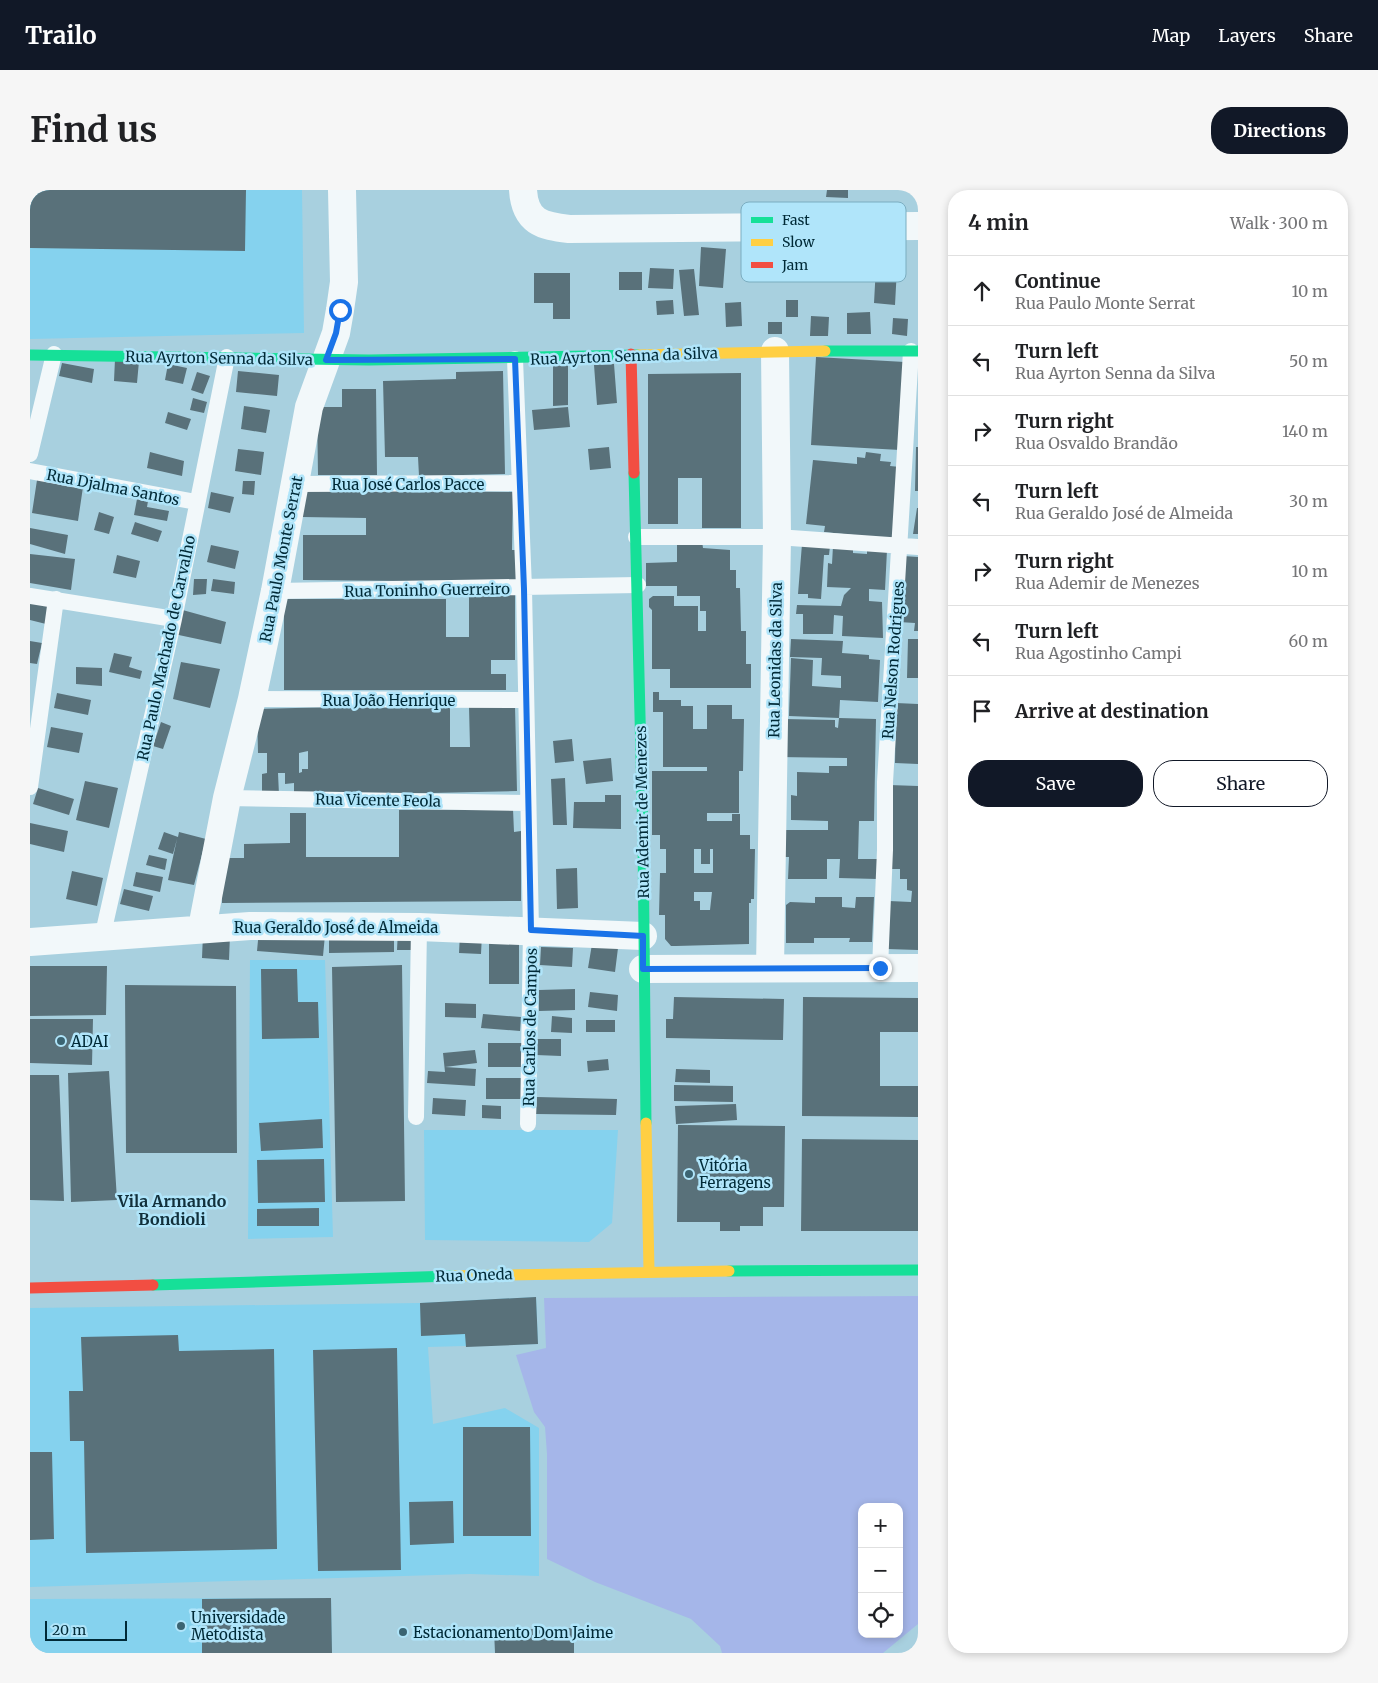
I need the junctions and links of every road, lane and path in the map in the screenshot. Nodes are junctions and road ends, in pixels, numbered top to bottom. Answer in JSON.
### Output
{"nodes":[{"id":1,"x":342,"y":190,"type":"edge"},
{"id":2,"x":522,"y":190,"type":"edge"},
{"id":3,"x":741,"y":228,"type":"edge"},
{"id":4,"x":776,"y":351,"type":"junction"},
{"id":5,"x":914,"y":351,"type":"edge"},
{"id":6,"x":54,"y":354,"type":"junction"},
{"id":7,"x":631,"y":354,"type":"junction"},
{"id":8,"x":30,"y":355,"type":"edge"},
{"id":9,"x":227,"y":357,"type":"junction"},
{"id":10,"x":515,"y":359,"type":"junction"},
{"id":11,"x":326,"y":360,"type":"junction"},
{"id":12,"x":30,"y":454,"type":"edge"},
{"id":13,"x":30,"y":471,"type":"edge"},
{"id":14,"x":520,"y":483,"type":"junction"},
{"id":15,"x":296,"y":484,"type":"junction"},
{"id":16,"x":196,"y":502,"type":"junction"},
{"id":17,"x":636,"y":537,"type":"junction"},
{"id":18,"x":777,"y":537,"type":"junction"},
{"id":19,"x":900,"y":546,"type":"junction"},
{"id":20,"x":918,"y":547,"type":"edge"},
{"id":21,"x":638,"y":585,"type":"junction"},
{"id":22,"x":524,"y":589,"type":"junction"},
{"id":23,"x":275,"y":591,"type":"junction"},
{"id":24,"x":30,"y":596,"type":"edge"},
{"id":25,"x":56,"y":599,"type":"junction"},
{"id":26,"x":174,"y":619,"type":"junction"},
{"id":27,"x":252,"y":699,"type":"junction"},
{"id":28,"x":526,"y":700,"type":"junction"},
{"id":29,"x":30,"y":788,"type":"edge"},
{"id":30,"x":227,"y":798,"type":"junction"},
{"id":31,"x":528,"y":803,"type":"junction"},
{"id":32,"x":419,"y":927,"type":"junction"},
{"id":33,"x":202,"y":928,"type":"junction"},
{"id":34,"x":531,"y":930,"type":"junction"},
{"id":35,"x":643,"y":936,"type":"junction"},
{"id":36,"x":102,"y":938,"type":"junction"},
{"id":37,"x":30,"y":942,"type":"edge"},
{"id":38,"x":770,"y":968,"type":"junction"},
{"id":39,"x":880,"y":968,"type":"junction"},
{"id":40,"x":918,"y":968,"type":"edge"},
{"id":41,"x":643,"y":969,"type":"junction"},
{"id":42,"x":416,"y":1117,"type":"dead end"},
{"id":43,"x":528,"y":1124,"type":"dead end"},
{"id":44,"x":918,"y":1270,"type":"edge"},
{"id":45,"x":649,"y":1271,"type":"junction"},
{"id":46,"x":30,"y":1288,"type":"edge"}],
"edges":[{"from":1,"to":11,"type":"street","name":"Rua Paulo Monte Serrat"},
{"from":2,"to":3,"type":"street"},
{"from":4,"to":5,"type":"street","name":"Rua Ayrton Senna da Silva"},
{"from":4,"to":7,"type":"street","name":"Rua Ayrton Senna da Silva"},
{"from":4,"to":18,"type":"street","name":"Rua Leonidas da Silva"},
{"from":5,"to":19,"type":"lane","name":"Rua Nelson Rodrigues"},
{"from":6,"to":8,"type":"street","name":"Rua Ayrton Senna da Silva"},
{"from":6,"to":9,"type":"street","name":"Rua Ayrton Senna da Silva"},
{"from":6,"to":12,"type":"lane"},
{"from":7,"to":10,"type":"street","name":"Rua Ayrton Senna da Silva"},
{"from":7,"to":17,"type":"street","name":"Rua Ademir de Menezes"},
{"from":9,"to":11,"type":"street","name":"Rua Ayrton Senna da Silva"},
{"from":9,"to":16,"type":"lane","name":"Rua Paulo Machado de Carvalho"},
{"from":10,"to":11,"type":"street","name":"Rua Ayrton Senna da Silva"},
{"from":10,"to":14,"type":"lane","name":"Rua Carlos de Campos"},
{"from":11,"to":15,"type":"street","name":"Rua Paulo Monte Serrat"},
{"from":13,"to":16,"type":"lane","name":"Rua Djalma Santos"},
{"from":14,"to":15,"type":"lane","name":"Rua José Carlos Pacce"},
{"from":14,"to":22,"type":"lane","name":"Rua Carlos de Campos"},
{"from":15,"to":23,"type":"street","name":"Rua Paulo Monte Serrat"},
{"from":16,"to":26,"type":"lane","name":"Rua Paulo Machado de Carvalho"},
{"from":17,"to":18,"type":"lane"},
{"from":17,"to":21,"type":"street","name":"Rua Ademir de Menezes"},
{"from":18,"to":19,"type":"lane"},
{"from":18,"to":38,"type":"street","name":"Rua Leonidas da Silva"},
{"from":19,"to":20,"type":"lane"},
{"from":19,"to":39,"type":"lane","name":"Rua Nelson Rodrigues"},
{"from":21,"to":22,"type":"lane","name":"Rua Toninho Guerreiro"},
{"from":21,"to":35,"type":"street","name":"Rua Ademir de Menezes"},
{"from":22,"to":23,"type":"lane","name":"Rua Toninho Guerreiro"},
{"from":22,"to":28,"type":"lane","name":"Rua Carlos de Campos"},
{"from":23,"to":27,"type":"street","name":"Rua Paulo Monte Serrat"},
{"from":24,"to":25,"type":"lane"},
{"from":25,"to":26,"type":"lane"},
{"from":25,"to":29,"type":"lane"},
{"from":26,"to":36,"type":"lane","name":"Rua Paulo Machado de Carvalho"},
{"from":27,"to":28,"type":"lane","name":"Rua João Henrique"},
{"from":27,"to":30,"type":"street","name":"Rua Paulo Monte Serrat"},
{"from":28,"to":31,"type":"lane","name":"Rua Carlos de Campos"},
{"from":30,"to":31,"type":"lane","name":"Rua Vicente Feola"},
{"from":30,"to":33,"type":"street","name":"Rua Paulo Monte Serrat"},
{"from":31,"to":34,"type":"lane","name":"Rua Carlos de Campos"},
{"from":32,"to":33,"type":"street","name":"Rua Geraldo José de Almeida"},
{"from":32,"to":34,"type":"street","name":"Rua Geraldo José de Almeida"},
{"from":32,"to":42,"type":"lane"},
{"from":33,"to":36,"type":"street","name":"Rua Geraldo José de Almeida"},
{"from":34,"to":35,"type":"street","name":"Rua Geraldo José de Almeida"},
{"from":34,"to":43,"type":"lane","name":"Rua Carlos de Campos"},
{"from":35,"to":41,"type":"street","name":"Rua Ademir de Menezes"},
{"from":36,"to":37,"type":"street","name":"Rua Geraldo José de Almeida"},
{"from":38,"to":39,"type":"street"},
{"from":38,"to":41,"type":"street"},
{"from":39,"to":40,"type":"street"},
{"from":41,"to":45,"type":"street","name":"Rua Ademir de Menezes"},
{"from":44,"to":45,"type":"street","name":"Rua Oneda"},
{"from":45,"to":46,"type":"street","name":"Rua Oneda"}]}
